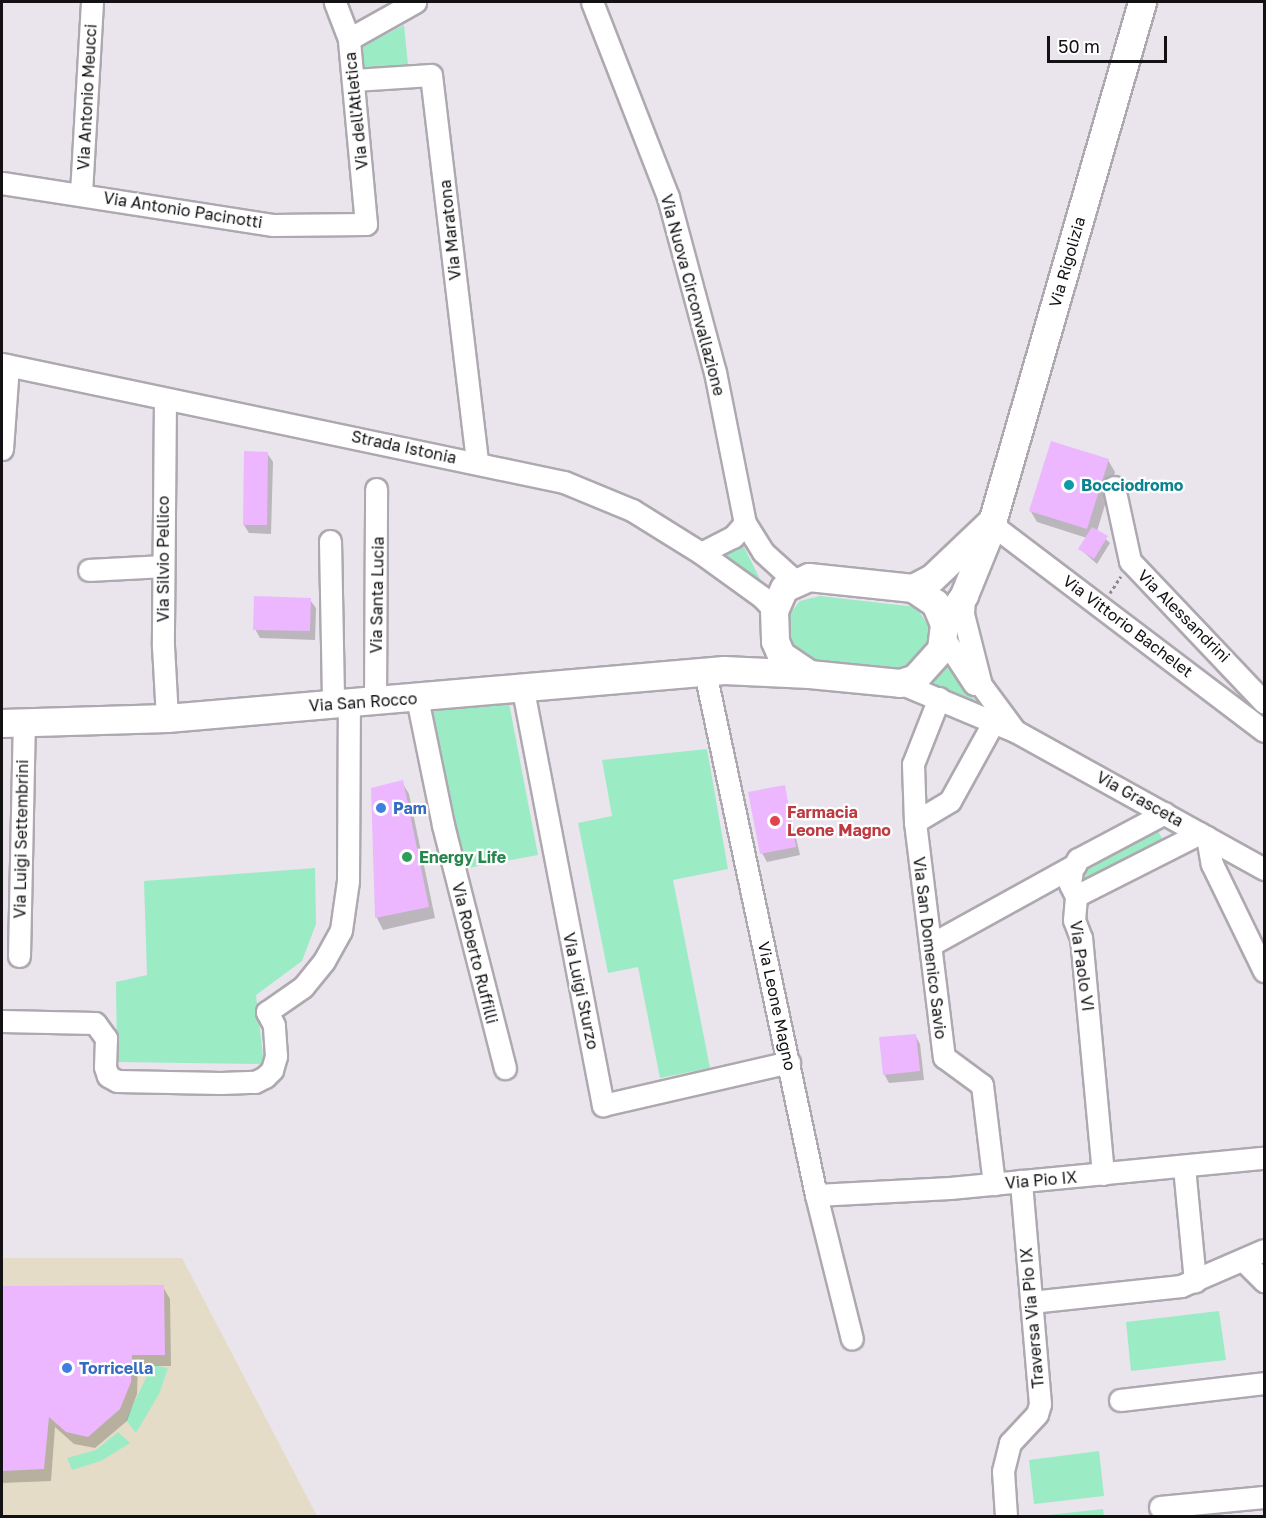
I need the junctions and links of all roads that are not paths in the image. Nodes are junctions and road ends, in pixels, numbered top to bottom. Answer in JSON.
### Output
{"nodes":[{"id":1,"x":92,"y":2,"type":"edge"},
{"id":2,"x":335,"y":2,"type":"edge"},
{"id":3,"x":415,"y":2,"type":"edge"},
{"id":4,"x":591,"y":2,"type":"edge"},
{"id":5,"x":1142,"y":2,"type":"edge"},
{"id":6,"x":349,"y":39,"type":"junction"},
{"id":7,"x":354,"y":80,"type":"junction"},
{"id":8,"x":2,"y":183,"type":"edge"},
{"id":9,"x":81,"y":193,"type":"junction"},
{"id":10,"x":366,"y":224,"type":"joint"},
{"id":11,"x":5,"y":365,"type":"edge"},
{"id":12,"x":165,"y":399,"type":"junction"},
{"id":13,"x":2,"y":449,"type":"edge"},
{"id":14,"x":477,"y":462,"type":"junction"},
{"id":15,"x":1114,"y":487,"type":"dead end"},
{"id":16,"x":376,"y":489,"type":"dead end"},
{"id":17,"x":745,"y":523,"type":"junction"},
{"id":18,"x":990,"y":523,"type":"junction"},
{"id":19,"x":330,"y":542,"type":"dead end"},
{"id":20,"x":701,"y":553,"type":"junction"},
{"id":21,"x":163,"y":566,"type":"junction"},
{"id":22,"x":89,"y":570,"type":"dead end"},
{"id":23,"x":795,"y":581,"type":"junction"},
{"id":24,"x":913,"y":588,"type":"junction"},
{"id":25,"x":964,"y":595,"type":"junction"},
{"id":26,"x":774,"y":610,"type":"junction"},
{"id":27,"x":944,"y":631,"type":"junction"},
{"id":28,"x":775,"y":641,"type":"junction"},
{"id":29,"x":715,"y":671,"type":"junction"},
{"id":30,"x":808,"y":674,"type":"junction"},
{"id":31,"x":900,"y":683,"type":"junction"},
{"id":32,"x":523,"y":690,"type":"junction"},
{"id":33,"x":988,"y":696,"type":"junction"},
{"id":34,"x":417,"y":698,"type":"junction"},
{"id":35,"x":939,"y":698,"type":"junction"},
{"id":36,"x":1264,"y":702,"type":"edge"},
{"id":37,"x":352,"y":703,"type":"junction"},
{"id":38,"x":166,"y":718,"type":"junction"},
{"id":39,"x":13,"y":723,"type":"edge"},
{"id":40,"x":993,"y":723,"type":"junction"},
{"id":41,"x":1016,"y":731,"type":"junction"},
{"id":42,"x":1264,"y":731,"type":"edge"},
{"id":43,"x":1165,"y":813,"type":"junction"},
{"id":44,"x":915,"y":822,"type":"junction"},
{"id":45,"x":1204,"y":835,"type":"junction"},
{"id":46,"x":1075,"y":865,"type":"junction"},
{"id":47,"x":1264,"y":869,"type":"edge"},
{"id":48,"x":1076,"y":896,"type":"junction"},
{"id":49,"x":930,"y":945,"type":"junction"},
{"id":50,"x":19,"y":956,"type":"dead end"},
{"id":51,"x":1264,"y":971,"type":"edge"},
{"id":52,"x":2,"y":1021,"type":"edge"},
{"id":53,"x":789,"y":1062,"type":"junction"},
{"id":54,"x":505,"y":1068,"type":"dead end"},
{"id":55,"x":1264,"y":1158,"type":"edge"},
{"id":56,"x":1184,"y":1167,"type":"junction"},
{"id":57,"x":1103,"y":1174,"type":"junction"},
{"id":58,"x":1021,"y":1181,"type":"junction"},
{"id":59,"x":994,"y":1184,"type":"junction"},
{"id":60,"x":816,"y":1195,"type":"junction"},
{"id":61,"x":1264,"y":1250,"type":"edge"},
{"id":62,"x":1243,"y":1260,"type":"junction"},
{"id":63,"x":1195,"y":1281,"type":"junction"},
{"id":64,"x":1264,"y":1281,"type":"edge"},
{"id":65,"x":1031,"y":1302,"type":"junction"},
{"id":66,"x":852,"y":1339,"type":"dead end"},
{"id":67,"x":1264,"y":1383,"type":"edge"},
{"id":68,"x":1120,"y":1400,"type":"dead end"},
{"id":69,"x":1264,"y":1497,"type":"edge"},
{"id":70,"x":1160,"y":1507,"type":"dead end"},
{"id":71,"x":1006,"y":1516,"type":"edge"}],
"edges":[{"from":1,"to":9,"type":"street","name":"Via Antonio Meucci"},
{"from":2,"to":6,"type":"street","name":"Via dell'Atletica"},
{"from":3,"to":6,"type":"street"},
{"from":4,"to":17,"type":"street","name":"Via Nuova Circonvallazione"},
{"from":5,"to":18,"type":"main road","name":"Via Rigolizia"},
{"from":6,"to":7,"type":"street","name":"Via dell'Atletica"},
{"from":7,"to":10,"type":"street","name":"Via dell'Atletica"},
{"from":7,"to":14,"type":"street","name":"Via Maratona"},
{"from":8,"to":9,"type":"street","name":"Via Antonio Pacinotti"},
{"from":9,"to":10,"type":"street","name":"Via Antonio Pacinotti"},
{"from":11,"to":12,"type":"street","name":"Strada Istonia"},
{"from":11,"to":13,"type":"street"},
{"from":12,"to":14,"type":"street","name":"Strada Istonia"},
{"from":12,"to":21,"type":"street","name":"Via Silvio Pellico"},
{"from":14,"to":20,"type":"street","name":"Strada Istonia"},
{"from":15,"to":36,"type":"street","name":"Via Alessandrini"},
{"from":16,"to":37,"type":"street","name":"Via Santa Lucia"},
{"from":17,"to":20,"type":"street"},
{"from":17,"to":23,"type":"street","name":"Via Nuova Circonvallazione"},
{"from":18,"to":24,"type":"main road"},
{"from":18,"to":25,"type":"main road","name":"Via Rigolizia"},
{"from":18,"to":42,"type":"street","name":"Via Vittorio Bachelet"},
{"from":19,"to":37,"type":"street"},
{"from":20,"to":26,"type":"street","name":"Strada Istonia"},
{"from":21,"to":22,"type":"street"},
{"from":21,"to":38,"type":"street","name":"Via Silvio Pellico"},
{"from":23,"to":24,"type":"main road"},
{"from":23,"to":26,"type":"main road"},
{"from":24,"to":27,"type":"main road"},
{"from":25,"to":27,"type":"main road","name":"Via Rigolizia"},
{"from":25,"to":33,"type":"street"},
{"from":26,"to":28,"type":"main road"},
{"from":27,"to":31,"type":"main road"},
{"from":27,"to":33,"type":"street"},
{"from":28,"to":29,"type":"main road"},
{"from":28,"to":30,"type":"main road"},
{"from":29,"to":30,"type":"main road"},
{"from":29,"to":32,"type":"main road","name":"Via San Rocco"},
{"from":29,"to":53,"type":"street","name":"Via Leone Magno"},
{"from":30,"to":31,"type":"main road"},
{"from":31,"to":35,"type":"street"},
{"from":32,"to":34,"type":"main road","name":"Via San Rocco"},
{"from":32,"to":53,"type":"street","name":"Via Luigi Sturzo"},
{"from":33,"to":41,"type":"street"},
{"from":34,"to":37,"type":"main road","name":"Via San Rocco"},
{"from":34,"to":54,"type":"street","name":"Via Roberto Ruffilli"},
{"from":35,"to":40,"type":"street"},
{"from":35,"to":44,"type":"street","name":"Via San Domenico Savio"},
{"from":37,"to":38,"type":"main road","name":"Via San Rocco"},
{"from":37,"to":52,"type":"street"},
{"from":38,"to":39,"type":"main road","name":"Via San Rocco"},
{"from":39,"to":50,"type":"street","name":"Via Luigi Settembrini"},
{"from":40,"to":41,"type":"street"},
{"from":40,"to":44,"type":"street"},
{"from":41,"to":43,"type":"street","name":"Via Grasceta"},
{"from":43,"to":45,"type":"street","name":"Via Grasceta"},
{"from":43,"to":46,"type":"street"},
{"from":44,"to":49,"type":"street","name":"Via San Domenico Savio"},
{"from":45,"to":47,"type":"street","name":"Via Grasceta"},
{"from":45,"to":48,"type":"street","name":"Via Paolo VI"},
{"from":45,"to":51,"type":"street"},
{"from":46,"to":48,"type":"street"},
{"from":46,"to":49,"type":"street"},
{"from":48,"to":57,"type":"street","name":"Via Paolo VI"},
{"from":49,"to":59,"type":"street","name":"Via San Domenico Savio"},
{"from":53,"to":60,"type":"street","name":"Via Leone Magno"},
{"from":55,"to":56,"type":"street","name":"Via Pio IX"},
{"from":56,"to":57,"type":"street","name":"Via Pio IX"},
{"from":56,"to":63,"type":"street"},
{"from":57,"to":58,"type":"street","name":"Via Pio IX"},
{"from":58,"to":59,"type":"street","name":"Via Pio IX"},
{"from":58,"to":65,"type":"street","name":"Traversa Via Pio IX"},
{"from":59,"to":60,"type":"street","name":"Via Pio IX"},
{"from":60,"to":66,"type":"street","name":"Via Leone Magno"},
{"from":61,"to":62,"type":"street"},
{"from":62,"to":63,"type":"street"},
{"from":62,"to":64,"type":"street"},
{"from":63,"to":65,"type":"street"},
{"from":65,"to":71,"type":"street","name":"Traversa Via Pio IX"},
{"from":67,"to":68,"type":"street"},
{"from":69,"to":70,"type":"street"}]}
